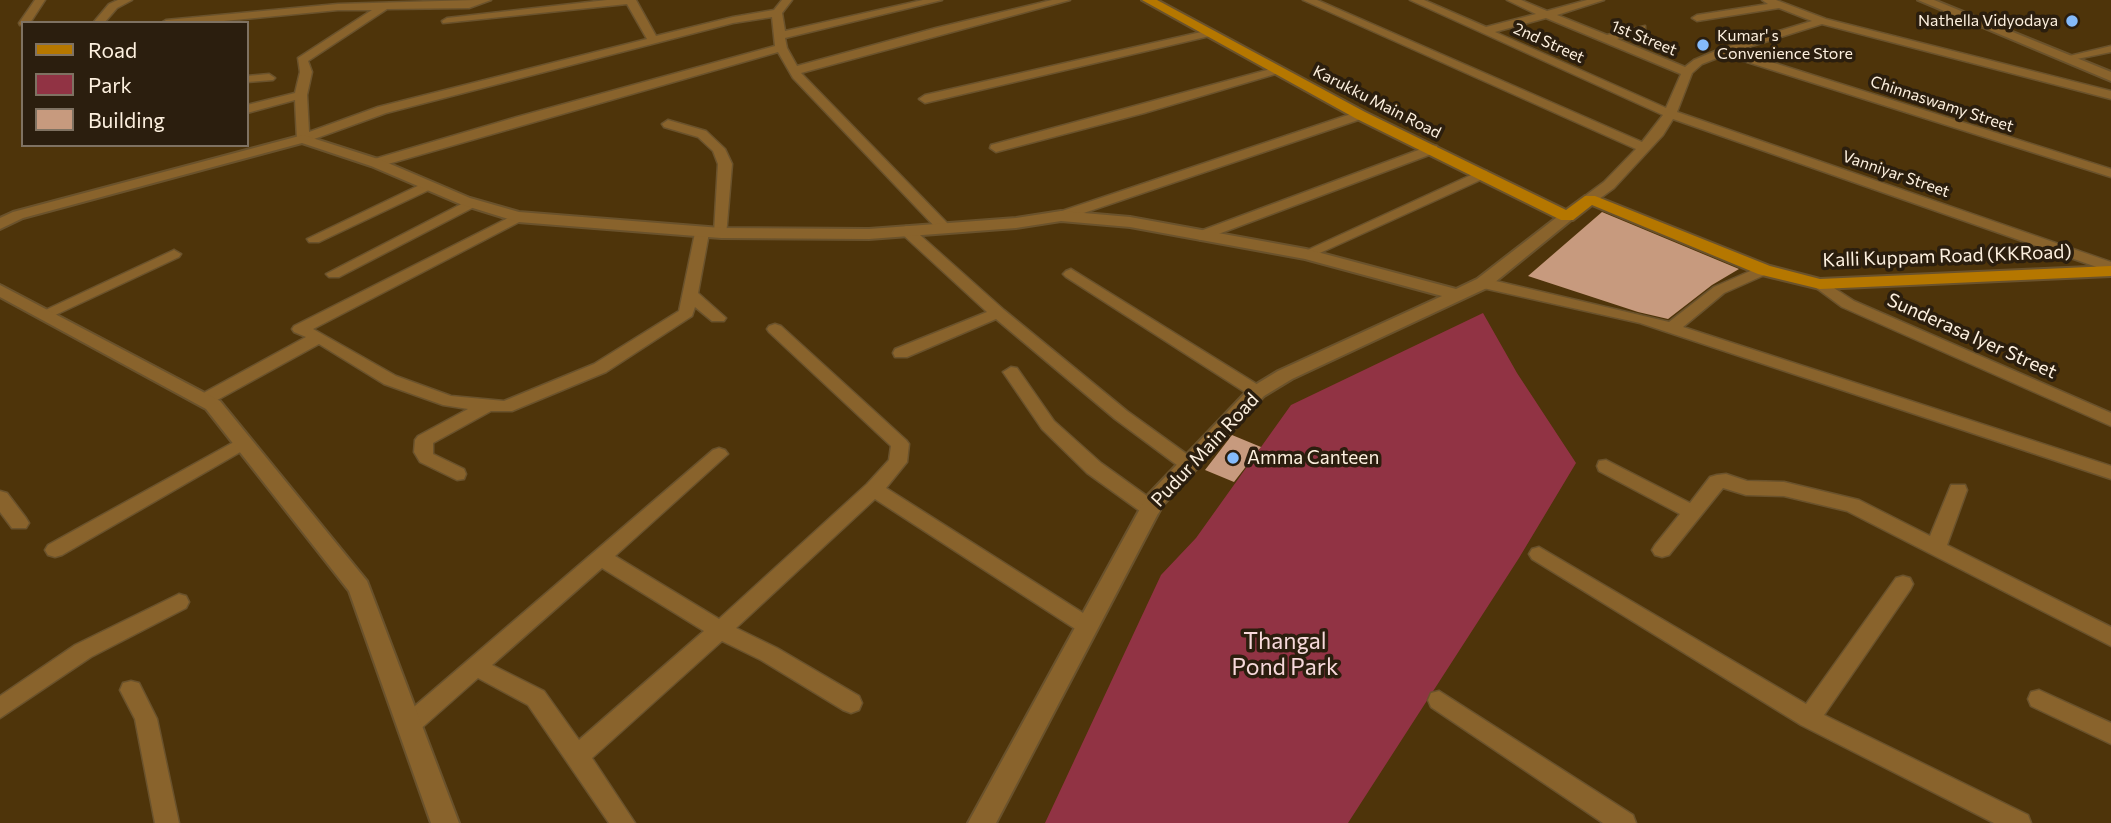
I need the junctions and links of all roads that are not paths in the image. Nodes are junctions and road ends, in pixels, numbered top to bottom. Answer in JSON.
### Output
{"nodes":[{"id":1,"x":40,"y":0,"type":"edge"},
{"id":2,"x":127,"y":0,"type":"edge"},
{"id":3,"x":486,"y":0,"type":"edge"},
{"id":4,"x":629,"y":0,"type":"edge"},
{"id":5,"x":787,"y":0,"type":"edge"},
{"id":6,"x":937,"y":0,"type":"edge"},
{"id":7,"x":1065,"y":0,"type":"edge"},
{"id":8,"x":1148,"y":0,"type":"edge"},
{"id":9,"x":1308,"y":0,"type":"edge"},
{"id":10,"x":1415,"y":0,"type":"edge"},
{"id":11,"x":1513,"y":0,"type":"edge"},
{"id":12,"x":1599,"y":0,"type":"edge"},
{"id":13,"x":1767,"y":0,"type":"edge"},
{"id":14,"x":1924,"y":0,"type":"edge"},
{"id":15,"x":457,"y":5,"type":"junction"},
{"id":16,"x":1781,"y":5,"type":"junction"},
{"id":17,"x":385,"y":6,"type":"junction"},
{"id":18,"x":777,"y":13,"type":"junction"},
{"id":19,"x":1547,"y":15,"type":"junction"},
{"id":20,"x":1697,"y":18,"type":"dead end"},
{"id":21,"x":225,"y":20,"type":"edge"},
{"id":22,"x":24,"y":21,"type":"edge"},
{"id":23,"x":101,"y":21,"type":"edge"},
{"id":24,"x":205,"y":21,"type":"edge"},
{"id":25,"x":447,"y":21,"type":"junction"},
{"id":26,"x":1822,"y":21,"type":"junction"},
{"id":27,"x":1641,"y":28,"type":"dead end"},
{"id":28,"x":1485,"y":31,"type":"junction"},
{"id":29,"x":1210,"y":33,"type":"junction"},
{"id":30,"x":439,"y":35,"type":"dead end"},
{"id":31,"x":1607,"y":39,"type":"junction"},
{"id":32,"x":653,"y":40,"type":"junction"},
{"id":33,"x":780,"y":42,"type":"junction"},
{"id":34,"x":2111,"y":49,"type":"edge"},
{"id":35,"x":1724,"y":51,"type":"junction"},
{"id":36,"x":2067,"y":58,"type":"junction"},
{"id":37,"x":1278,"y":70,"type":"junction"},
{"id":38,"x":794,"y":71,"type":"junction"},
{"id":39,"x":1687,"y":72,"type":"junction"},
{"id":40,"x":2111,"y":77,"type":"edge"},
{"id":41,"x":269,"y":78,"type":"dead end"},
{"id":42,"x":248,"y":79,"type":"edge"},
{"id":43,"x":2111,"y":94,"type":"edge"},
{"id":44,"x":301,"y":95,"type":"junction"},
{"id":45,"x":925,"y":99,"type":"dead end"},
{"id":46,"x":248,"y":108,"type":"edge"},
{"id":47,"x":1670,"y":114,"type":"junction"},
{"id":48,"x":1360,"y":116,"type":"junction"},
{"id":49,"x":668,"y":124,"type":"dead end"},
{"id":50,"x":303,"y":139,"type":"junction"},
{"id":51,"x":996,"y":148,"type":"dead end"},
{"id":52,"x":1644,"y":148,"type":"junction"},
{"id":53,"x":1432,"y":149,"type":"junction"},
{"id":54,"x":376,"y":163,"type":"junction"},
{"id":55,"x":2111,"y":173,"type":"edge"},
{"id":56,"x":1482,"y":174,"type":"junction"},
{"id":57,"x":426,"y":186,"type":"junction"},
{"id":58,"x":1590,"y":199,"type":"junction"},
{"id":59,"x":471,"y":203,"type":"junction"},
{"id":60,"x":1061,"y":216,"type":"junction"},
{"id":61,"x":518,"y":217,"type":"junction"},
{"id":62,"x":1567,"y":217,"type":"junction"},
{"id":63,"x":0,"y":225,"type":"edge"},
{"id":64,"x":943,"y":227,"type":"junction"},
{"id":65,"x":906,"y":230,"type":"junction"},
{"id":66,"x":702,"y":233,"type":"junction"},
{"id":67,"x":721,"y":233,"type":"junction"},
{"id":68,"x":1200,"y":236,"type":"junction"},
{"id":69,"x":314,"y":239,"type":"dead end"},
{"id":70,"x":174,"y":254,"type":"dead end"},
{"id":71,"x":1306,"y":254,"type":"junction"},
{"id":72,"x":2111,"y":269,"type":"edge"},
{"id":73,"x":1763,"y":270,"type":"junction"},
{"id":74,"x":334,"y":274,"type":"dead end"},
{"id":75,"x":1071,"y":274,"type":"dead end"},
{"id":76,"x":1483,"y":283,"type":"junction"},
{"id":77,"x":1820,"y":284,"type":"junction"},
{"id":78,"x":0,"y":290,"type":"edge"},
{"id":79,"x":1455,"y":294,"type":"junction"},
{"id":80,"x":690,"y":295,"type":"junction"},
{"id":81,"x":998,"y":313,"type":"junction"},
{"id":82,"x":45,"y":314,"type":"junction"},
{"id":83,"x":718,"y":318,"type":"dead end"},
{"id":84,"x":1672,"y":328,"type":"junction"},
{"id":85,"x":775,"y":330,"type":"dead end"},
{"id":86,"x":319,"y":337,"type":"junction"},
{"id":87,"x":901,"y":353,"type":"dead end"},
{"id":88,"x":1011,"y":372,"type":"dead end"},
{"id":89,"x":1257,"y":392,"type":"junction"},
{"id":90,"x":204,"y":400,"type":"junction"},
{"id":91,"x":489,"y":405,"type":"junction"},
{"id":92,"x":2111,"y":420,"type":"edge"},
{"id":93,"x":243,"y":443,"type":"junction"},
{"id":94,"x":719,"y":454,"type":"dead end"},
{"id":95,"x":1188,"y":464,"type":"junction"},
{"id":96,"x":1606,"y":466,"type":"dead end"},
{"id":97,"x":2111,"y":473,"type":"edge"},
{"id":98,"x":457,"y":474,"type":"dead end"},
{"id":99,"x":874,"y":489,"type":"junction"},
{"id":100,"x":1958,"y":490,"type":"dead end"},
{"id":101,"x":0,"y":498,"type":"edge"},
{"id":102,"x":1151,"y":509,"type":"junction"},
{"id":103,"x":1693,"y":513,"type":"junction"},
{"id":104,"x":19,"y":523,"type":"dead end"},
{"id":105,"x":1936,"y":547,"type":"junction"},
{"id":106,"x":55,"y":550,"type":"dead end"},
{"id":107,"x":1662,"y":550,"type":"dead end"},
{"id":108,"x":1539,"y":554,"type":"dead end"},
{"id":109,"x":601,"y":557,"type":"junction"},
{"id":110,"x":1903,"y":584,"type":"dead end"},
{"id":111,"x":178,"y":602,"type":"dead end"},
{"id":112,"x":1087,"y":626,"type":"junction"},
{"id":113,"x":720,"y":630,"type":"junction"},
{"id":114,"x":2110,"y":632,"type":"edge"},
{"id":115,"x":476,"y":667,"type":"junction"},
{"id":116,"x":131,"y":690,"type":"dead end"},
{"id":117,"x":2039,"y":699,"type":"dead end"},
{"id":118,"x":1439,"y":700,"type":"dead end"},
{"id":119,"x":851,"y":703,"type":"dead end"},
{"id":120,"x":0,"y":708,"type":"edge"},
{"id":121,"x":1809,"y":718,"type":"junction"},
{"id":122,"x":409,"y":725,"type":"junction"},
{"id":123,"x":2111,"y":734,"type":"edge"},
{"id":124,"x":577,"y":757,"type":"junction"},
{"id":125,"x":167,"y":823,"type":"edge"},
{"id":126,"x":445,"y":823,"type":"edge"},
{"id":127,"x":623,"y":823,"type":"edge"},
{"id":128,"x":982,"y":823,"type":"edge"},
{"id":129,"x":1625,"y":823,"type":"edge"},
{"id":130,"x":2019,"y":823,"type":"edge"}],
"edges":[{"from":1,"to":22,"type":"street"},
{"from":2,"to":23,"type":"street"},
{"from":3,"to":15,"type":"street"},
{"from":4,"to":25,"type":"street"},
{"from":4,"to":32,"type":"street"},
{"from":5,"to":18,"type":"street"},
{"from":6,"to":33,"type":"street"},
{"from":7,"to":38,"type":"street"},
{"from":8,"to":29,"type":"main road","name":"Karukku Main Road"},
{"from":9,"to":52,"type":"street"},
{"from":10,"to":28,"type":"street","name":"2nd Street"},
{"from":11,"to":19,"type":"street","name":"1st Street"},
{"from":12,"to":19,"type":"street"},
{"from":13,"to":16,"type":"street"},
{"from":14,"to":36,"type":"street"},
{"from":15,"to":17,"type":"street"},
{"from":15,"to":25,"type":"street"},
{"from":16,"to":20,"type":"street"},
{"from":16,"to":26,"type":"street"},
{"from":17,"to":21,"type":"street"},
{"from":17,"to":44,"type":"street"},
{"from":18,"to":32,"type":"street"},
{"from":18,"to":33,"type":"street"},
{"from":19,"to":28,"type":"street"},
{"from":19,"to":31,"type":"street","name":"1st Street"},
{"from":21,"to":24,"type":"street"},
{"from":25,"to":30,"type":"street"},
{"from":26,"to":35,"type":"street"},
{"from":26,"to":43,"type":"street"},
{"from":27,"to":31,"type":"street"},
{"from":28,"to":47,"type":"street","name":"2nd Street"},
{"from":29,"to":37,"type":"main road","name":"Karukku Main Road"},
{"from":29,"to":45,"type":"street"},
{"from":31,"to":39,"type":"street","name":"1st Street"},
{"from":32,"to":50,"type":"street"},
{"from":33,"to":38,"type":"street"},
{"from":33,"to":54,"type":"street"},
{"from":34,"to":36,"type":"street"},
{"from":35,"to":39,"type":"street"},
{"from":35,"to":55,"type":"street","name":"Chinnaswamy Street"},
{"from":36,"to":40,"type":"street"},
{"from":37,"to":48,"type":"main road","name":"Karukku Main Road"},
{"from":37,"to":51,"type":"street"},
{"from":38,"to":64,"type":"street"},
{"from":39,"to":47,"type":"street"},
{"from":41,"to":42,"type":"street"},
{"from":44,"to":46,"type":"street"},
{"from":44,"to":50,"type":"street"},
{"from":47,"to":52,"type":"street"},
{"from":47,"to":72,"type":"street","name":"Vanniyar Street"},
{"from":48,"to":53,"type":"main road","name":"Karukku Main Road"},
{"from":48,"to":60,"type":"street"},
{"from":49,"to":67,"type":"street"},
{"from":50,"to":54,"type":"street"},
{"from":50,"to":63,"type":"street"},
{"from":52,"to":58,"type":"street"},
{"from":53,"to":56,"type":"main road","name":"Karukku Main Road"},
{"from":53,"to":68,"type":"street"},
{"from":54,"to":57,"type":"street"},
{"from":56,"to":62,"type":"main road","name":"Karukku Main Road"},
{"from":56,"to":71,"type":"street"},
{"from":57,"to":59,"type":"street"},
{"from":57,"to":69,"type":"street"},
{"from":58,"to":62,"type":"main road"},
{"from":58,"to":73,"type":"main road","name":"Kalli Kuppam Road (KKRoad)"},
{"from":59,"to":61,"type":"street"},
{"from":59,"to":74,"type":"street"},
{"from":60,"to":64,"type":"street"},
{"from":60,"to":68,"type":"street"},
{"from":61,"to":66,"type":"street"},
{"from":61,"to":86,"type":"street"},
{"from":62,"to":76,"type":"street","name":"Pudur Main Road"},
{"from":64,"to":65,"type":"street"},
{"from":65,"to":67,"type":"street"},
{"from":65,"to":81,"type":"street"},
{"from":66,"to":67,"type":"street"},
{"from":66,"to":80,"type":"street"},
{"from":68,"to":71,"type":"street"},
{"from":70,"to":82,"type":"street"},
{"from":71,"to":79,"type":"street"},
{"from":72,"to":77,"type":"main road","name":"Kalli Kuppam Road (KKRoad)"},
{"from":73,"to":77,"type":"main road","name":"Kalli Kuppam Road (KKRoad)"},
{"from":73,"to":84,"type":"street"},
{"from":75,"to":89,"type":"street"},
{"from":76,"to":79,"type":"street","name":"Pudur Main Road"},
{"from":76,"to":84,"type":"street"},
{"from":77,"to":92,"type":"street","name":"Sunderasa Iyer Street"},
{"from":78,"to":82,"type":"street"},
{"from":79,"to":89,"type":"street","name":"Pudur Main Road"},
{"from":80,"to":83,"type":"street"},
{"from":80,"to":91,"type":"street"},
{"from":81,"to":87,"type":"street"},
{"from":81,"to":95,"type":"street"},
{"from":82,"to":90,"type":"street"},
{"from":84,"to":97,"type":"street"},
{"from":85,"to":99,"type":"street"},
{"from":86,"to":90,"type":"street"},
{"from":86,"to":91,"type":"street"},
{"from":88,"to":102,"type":"street"},
{"from":89,"to":95,"type":"street","name":"Pudur Main Road"},
{"from":90,"to":93,"type":"street"},
{"from":91,"to":98,"type":"street"},
{"from":93,"to":106,"type":"street"},
{"from":93,"to":122,"type":"street"},
{"from":94,"to":109,"type":"street"},
{"from":95,"to":102,"type":"street","name":"Pudur Main Road"},
{"from":96,"to":103,"type":"street"},
{"from":99,"to":112,"type":"street"},
{"from":99,"to":113,"type":"street"},
{"from":100,"to":105,"type":"street"},
{"from":101,"to":104,"type":"street"},
{"from":102,"to":112,"type":"street","name":"Pudur Main Road"},
{"from":103,"to":105,"type":"street"},
{"from":103,"to":107,"type":"street"},
{"from":105,"to":114,"type":"street"},
{"from":108,"to":121,"type":"street"},
{"from":109,"to":113,"type":"street"},
{"from":109,"to":115,"type":"street"},
{"from":110,"to":121,"type":"street"},
{"from":111,"to":120,"type":"street"},
{"from":112,"to":128,"type":"street","name":"Pudur Main Road"},
{"from":113,"to":119,"type":"street"},
{"from":113,"to":124,"type":"street"},
{"from":115,"to":122,"type":"street"},
{"from":115,"to":124,"type":"street"},
{"from":116,"to":125,"type":"street"},
{"from":117,"to":123,"type":"street"},
{"from":118,"to":129,"type":"street"},
{"from":121,"to":130,"type":"street"},
{"from":122,"to":126,"type":"street"},
{"from":124,"to":127,"type":"street"}]}
